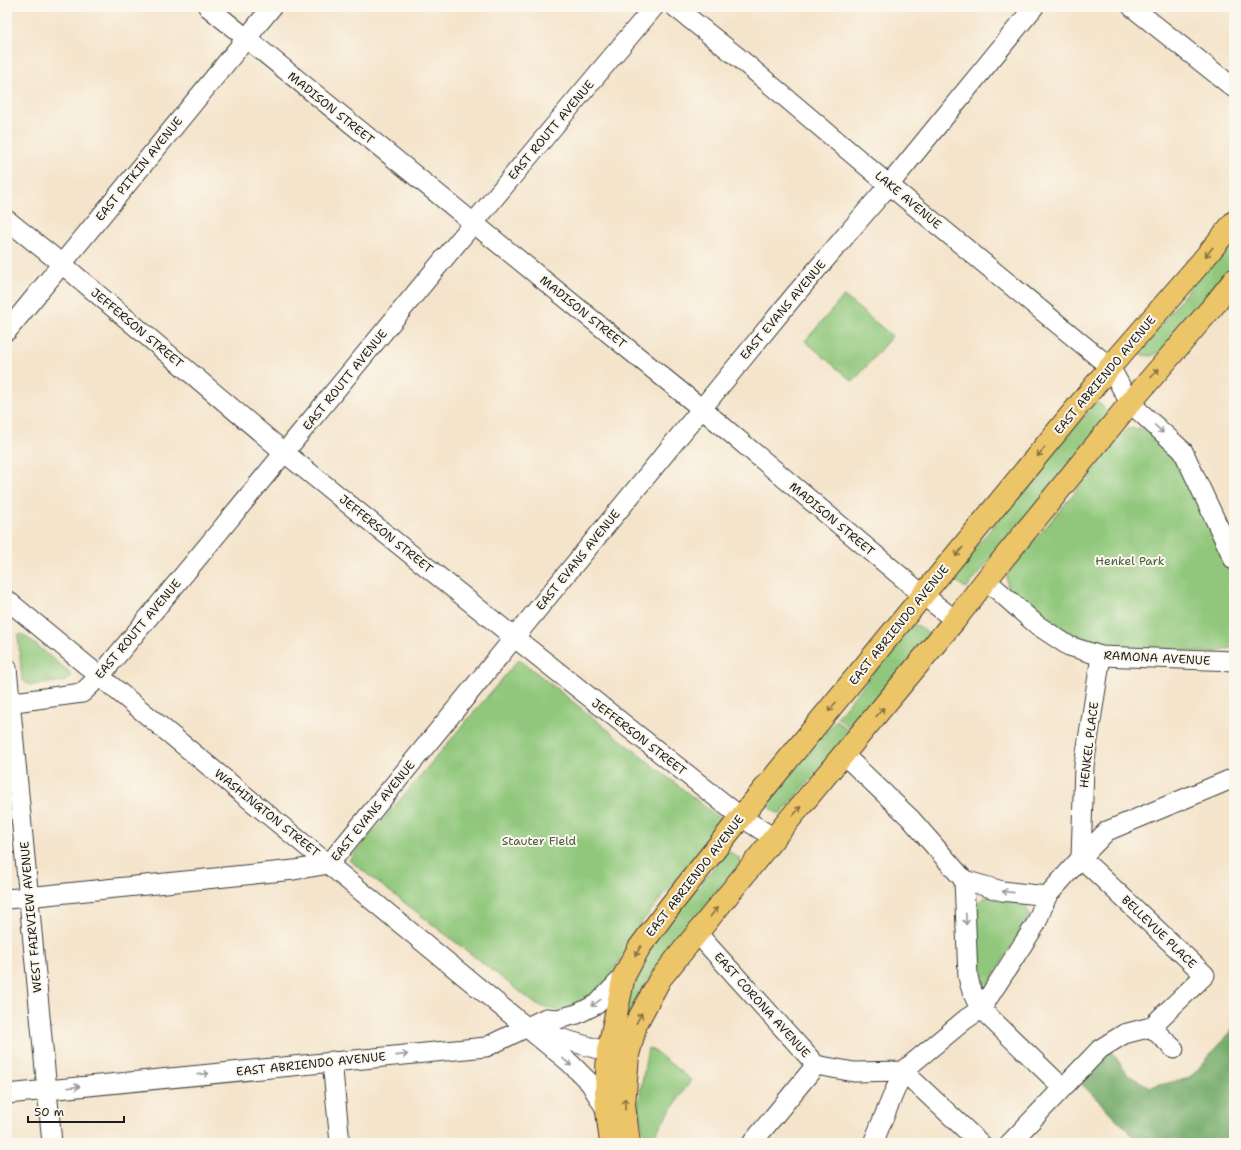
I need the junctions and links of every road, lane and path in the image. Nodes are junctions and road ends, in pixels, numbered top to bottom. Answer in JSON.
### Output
{"nodes":[{"id":1,"x":208,"y":7,"type":"edge"},
{"id":2,"x":272,"y":7,"type":"edge"},
{"id":3,"x":654,"y":7,"type":"edge"},
{"id":4,"x":675,"y":7,"type":"edge"},
{"id":5,"x":1034,"y":7,"type":"edge"},
{"id":6,"x":1132,"y":7,"type":"edge"},
{"id":7,"x":246,"y":39,"type":"junction"},
{"id":8,"x":1234,"y":88,"type":"edge"},
{"id":9,"x":889,"y":185,"type":"junction"},
{"id":10,"x":7,"y":220,"type":"edge"},
{"id":11,"x":1234,"y":222,"type":"edge"},
{"id":12,"x":474,"y":223,"type":"junction"},
{"id":13,"x":62,"y":264,"type":"junction"},
{"id":14,"x":1234,"y":280,"type":"edge"},
{"id":15,"x":1234,"y":291,"type":"edge"},
{"id":16,"x":1215,"y":304,"type":"junction"},
{"id":17,"x":7,"y":331,"type":"edge"},
{"id":18,"x":1110,"y":367,"type":"junction"},
{"id":19,"x":1130,"y":403,"type":"junction"},
{"id":20,"x":702,"y":409,"type":"junction"},
{"id":21,"x":285,"y":453,"type":"junction"},
{"id":22,"x":1234,"y":560,"type":"edge"},
{"id":23,"x":986,"y":580,"type":"junction"},
{"id":24,"x":923,"y":596,"type":"junction"},
{"id":25,"x":7,"y":600,"type":"edge"},
{"id":26,"x":955,"y":620,"type":"junction"},
{"id":27,"x":515,"y":638,"type":"junction"},
{"id":28,"x":1101,"y":656,"type":"junction"},
{"id":29,"x":1234,"y":661,"type":"edge"},
{"id":30,"x":7,"y":668,"type":"edge"},
{"id":31,"x":100,"y":676,"type":"junction"},
{"id":32,"x":9,"y":702,"type":"edge"},
{"id":33,"x":844,"y":755,"type":"junction"},
{"id":34,"x":1234,"y":778,"type":"edge"},
{"id":35,"x":741,"y":817,"type":"junction"},
{"id":36,"x":774,"y":838,"type":"junction"},
{"id":37,"x":1081,"y":858,"type":"junction"},
{"id":38,"x":329,"y":864,"type":"junction"},
{"id":39,"x":964,"y":880,"type":"junction"},
{"id":40,"x":1047,"y":896,"type":"junction"},
{"id":41,"x":29,"y":897,"type":"junction"},
{"id":42,"x":7,"y":899,"type":"edge"},
{"id":43,"x":697,"y":933,"type":"junction"},
{"id":44,"x":624,"y":976,"type":"junction"},
{"id":45,"x":981,"y":1009,"type":"junction"},
{"id":46,"x":1151,"y":1027,"type":"junction"},
{"id":47,"x":526,"y":1028,"type":"junction"},
{"id":48,"x":1174,"y":1050,"type":"dead end"},
{"id":49,"x":618,"y":1054,"type":"junction"},
{"id":50,"x":332,"y":1061,"type":"junction"},
{"id":51,"x":816,"y":1065,"type":"junction"},
{"id":52,"x":903,"y":1071,"type":"junction"},
{"id":53,"x":1062,"y":1087,"type":"junction"},
{"id":54,"x":47,"y":1090,"type":"junction"},
{"id":55,"x":7,"y":1094,"type":"edge"},
{"id":56,"x":607,"y":1112,"type":"junction"},
{"id":57,"x":52,"y":1143,"type":"edge"},
{"id":58,"x":340,"y":1143,"type":"edge"},
{"id":59,"x":611,"y":1143,"type":"edge"},
{"id":60,"x":629,"y":1143,"type":"edge"},
{"id":61,"x":752,"y":1143,"type":"edge"},
{"id":62,"x":873,"y":1143,"type":"edge"},
{"id":63,"x":980,"y":1143,"type":"edge"},
{"id":64,"x":1010,"y":1143,"type":"edge"}],
"edges":[{"from":1,"to":7,"type":"street","name":"MADISON STREET"},
{"from":2,"to":7,"type":"street","name":"EAST PITKIN AVENUE"},
{"from":3,"to":12,"type":"street","name":"EAST ROUTT AVENUE"},
{"from":4,"to":9,"type":"street","name":"LAKE AVENUE"},
{"from":5,"to":9,"type":"street","name":"EAST EVANS AVENUE"},
{"from":6,"to":8,"type":"street"},
{"from":7,"to":12,"type":"street","name":"MADISON STREET"},
{"from":7,"to":13,"type":"street","name":"EAST PITKIN AVENUE"},
{"from":9,"to":18,"type":"street","name":"LAKE AVENUE"},
{"from":9,"to":20,"type":"street","name":"EAST EVANS AVENUE"},
{"from":10,"to":13,"type":"street","name":"JEFFERSON STREET"},
{"from":11,"to":18,"type":"main road","name":"EAST ABRIENDO AVENUE","one_way":true},
{"from":12,"to":20,"type":"street","name":"MADISON STREET"},
{"from":12,"to":21,"type":"street","name":"EAST ROUTT AVENUE"},
{"from":13,"to":17,"type":"street","name":"EAST PITKIN AVENUE"},
{"from":13,"to":21,"type":"street","name":"JEFFERSON STREET"},
{"from":14,"to":16,"type":"main road"},
{"from":15,"to":16,"type":"street"},
{"from":19,"to":16,"type":"main road","one_way":true},
{"from":18,"to":19,"type":"street","name":"LAKE AVENUE"},
{"from":18,"to":24,"type":"main road","name":"EAST ABRIENDO AVENUE","one_way":true},
{"from":19,"to":22,"type":"street","name":"LAKE AVENUE","one_way":true},
{"from":19,"to":23,"type":"main road"},
{"from":20,"to":24,"type":"street","name":"MADISON STREET"},
{"from":20,"to":27,"type":"street","name":"EAST EVANS AVENUE"},
{"from":21,"to":27,"type":"street","name":"JEFFERSON STREET"},
{"from":21,"to":31,"type":"street","name":"EAST ROUTT AVENUE"},
{"from":23,"to":26,"type":"main road"},
{"from":23,"to":28,"type":"street","name":"RAMONA AVENUE"},
{"from":24,"to":26,"type":"street","name":"MADISON STREET"},
{"from":24,"to":35,"type":"main road","name":"EAST ABRIENDO AVENUE","one_way":true},
{"from":25,"to":31,"type":"street","name":"WASHINGTON STREET"},
{"from":33,"to":26,"type":"main road","one_way":true},
{"from":27,"to":35,"type":"street","name":"JEFFERSON STREET"},
{"from":27,"to":38,"type":"street","name":"EAST EVANS AVENUE"},
{"from":28,"to":29,"type":"street","name":"RAMONA AVENUE"},
{"from":28,"to":37,"type":"street","name":"HENKEL PLACE"},
{"from":30,"to":32,"type":"street","name":"WEST FAIRVIEW AVENUE"},
{"from":31,"to":32,"type":"street","name":"EAST ROUTT AVENUE"},
{"from":31,"to":38,"type":"street","name":"WASHINGTON STREET"},
{"from":32,"to":41,"type":"street","name":"WEST FAIRVIEW AVENUE"},
{"from":36,"to":33,"type":"main road","one_way":true},
{"from":33,"to":39,"type":"street"},
{"from":34,"to":37,"type":"street"},
{"from":35,"to":36,"type":"street","name":"JEFFERSON STREET"},
{"from":35,"to":44,"type":"main road","name":"EAST ABRIENDO AVENUE","one_way":true},
{"from":43,"to":36,"type":"main road","one_way":true},
{"from":37,"to":40,"type":"street"},
{"from":37,"to":46,"type":"street","name":"BELLEVUE PLACE"},
{"from":38,"to":41,"type":"street","name":"EAST EVANS AVENUE"},
{"from":38,"to":47,"type":"street","name":"WASHINGTON STREET"},
{"from":40,"to":39,"type":"street","one_way":true},
{"from":39,"to":45,"type":"street","one_way":true},
{"from":40,"to":45,"type":"street"},
{"from":41,"to":42,"type":"street","name":"EAST EVANS AVENUE"},
{"from":41,"to":54,"type":"street","name":"WEST FAIRVIEW AVENUE"},
{"from":49,"to":43,"type":"main road","one_way":true},
{"from":43,"to":51,"type":"street","name":"EAST CORONA AVENUE"},
{"from":44,"to":47,"type":"street","name":"EAST ABRIENDO AVENUE","one_way":true},
{"from":44,"to":49,"type":"main road","name":"EAST ABRIENDO AVENUE"},
{"from":45,"to":52,"type":"street"},
{"from":45,"to":53,"type":"street"},
{"from":46,"to":48,"type":"street"},
{"from":46,"to":53,"type":"street","name":"BELLEVUE PLACE"},
{"from":47,"to":49,"type":"street"},
{"from":50,"to":47,"type":"street","name":"EAST ABRIENDO AVENUE","one_way":true},
{"from":47,"to":56,"type":"street","name":"WASHINGTON STREET","one_way":true},
{"from":49,"to":56,"type":"main road"},
{"from":60,"to":49,"type":"main road","one_way":true},
{"from":54,"to":50,"type":"street","name":"EAST ABRIENDO AVENUE","one_way":true},
{"from":50,"to":58,"type":"street"},
{"from":51,"to":52,"type":"street","name":"EAST CORONA AVENUE"},
{"from":51,"to":61,"type":"street"},
{"from":52,"to":62,"type":"street"},
{"from":52,"to":63,"type":"street"},
{"from":53,"to":64,"type":"street","name":"BELLEVUE PLACE"},
{"from":54,"to":55,"type":"street","name":"EAST ABRIENDO AVENUE"},
{"from":54,"to":57,"type":"street","name":"WEST FAIRVIEW AVENUE"},
{"from":56,"to":59,"type":"main road"}]}
